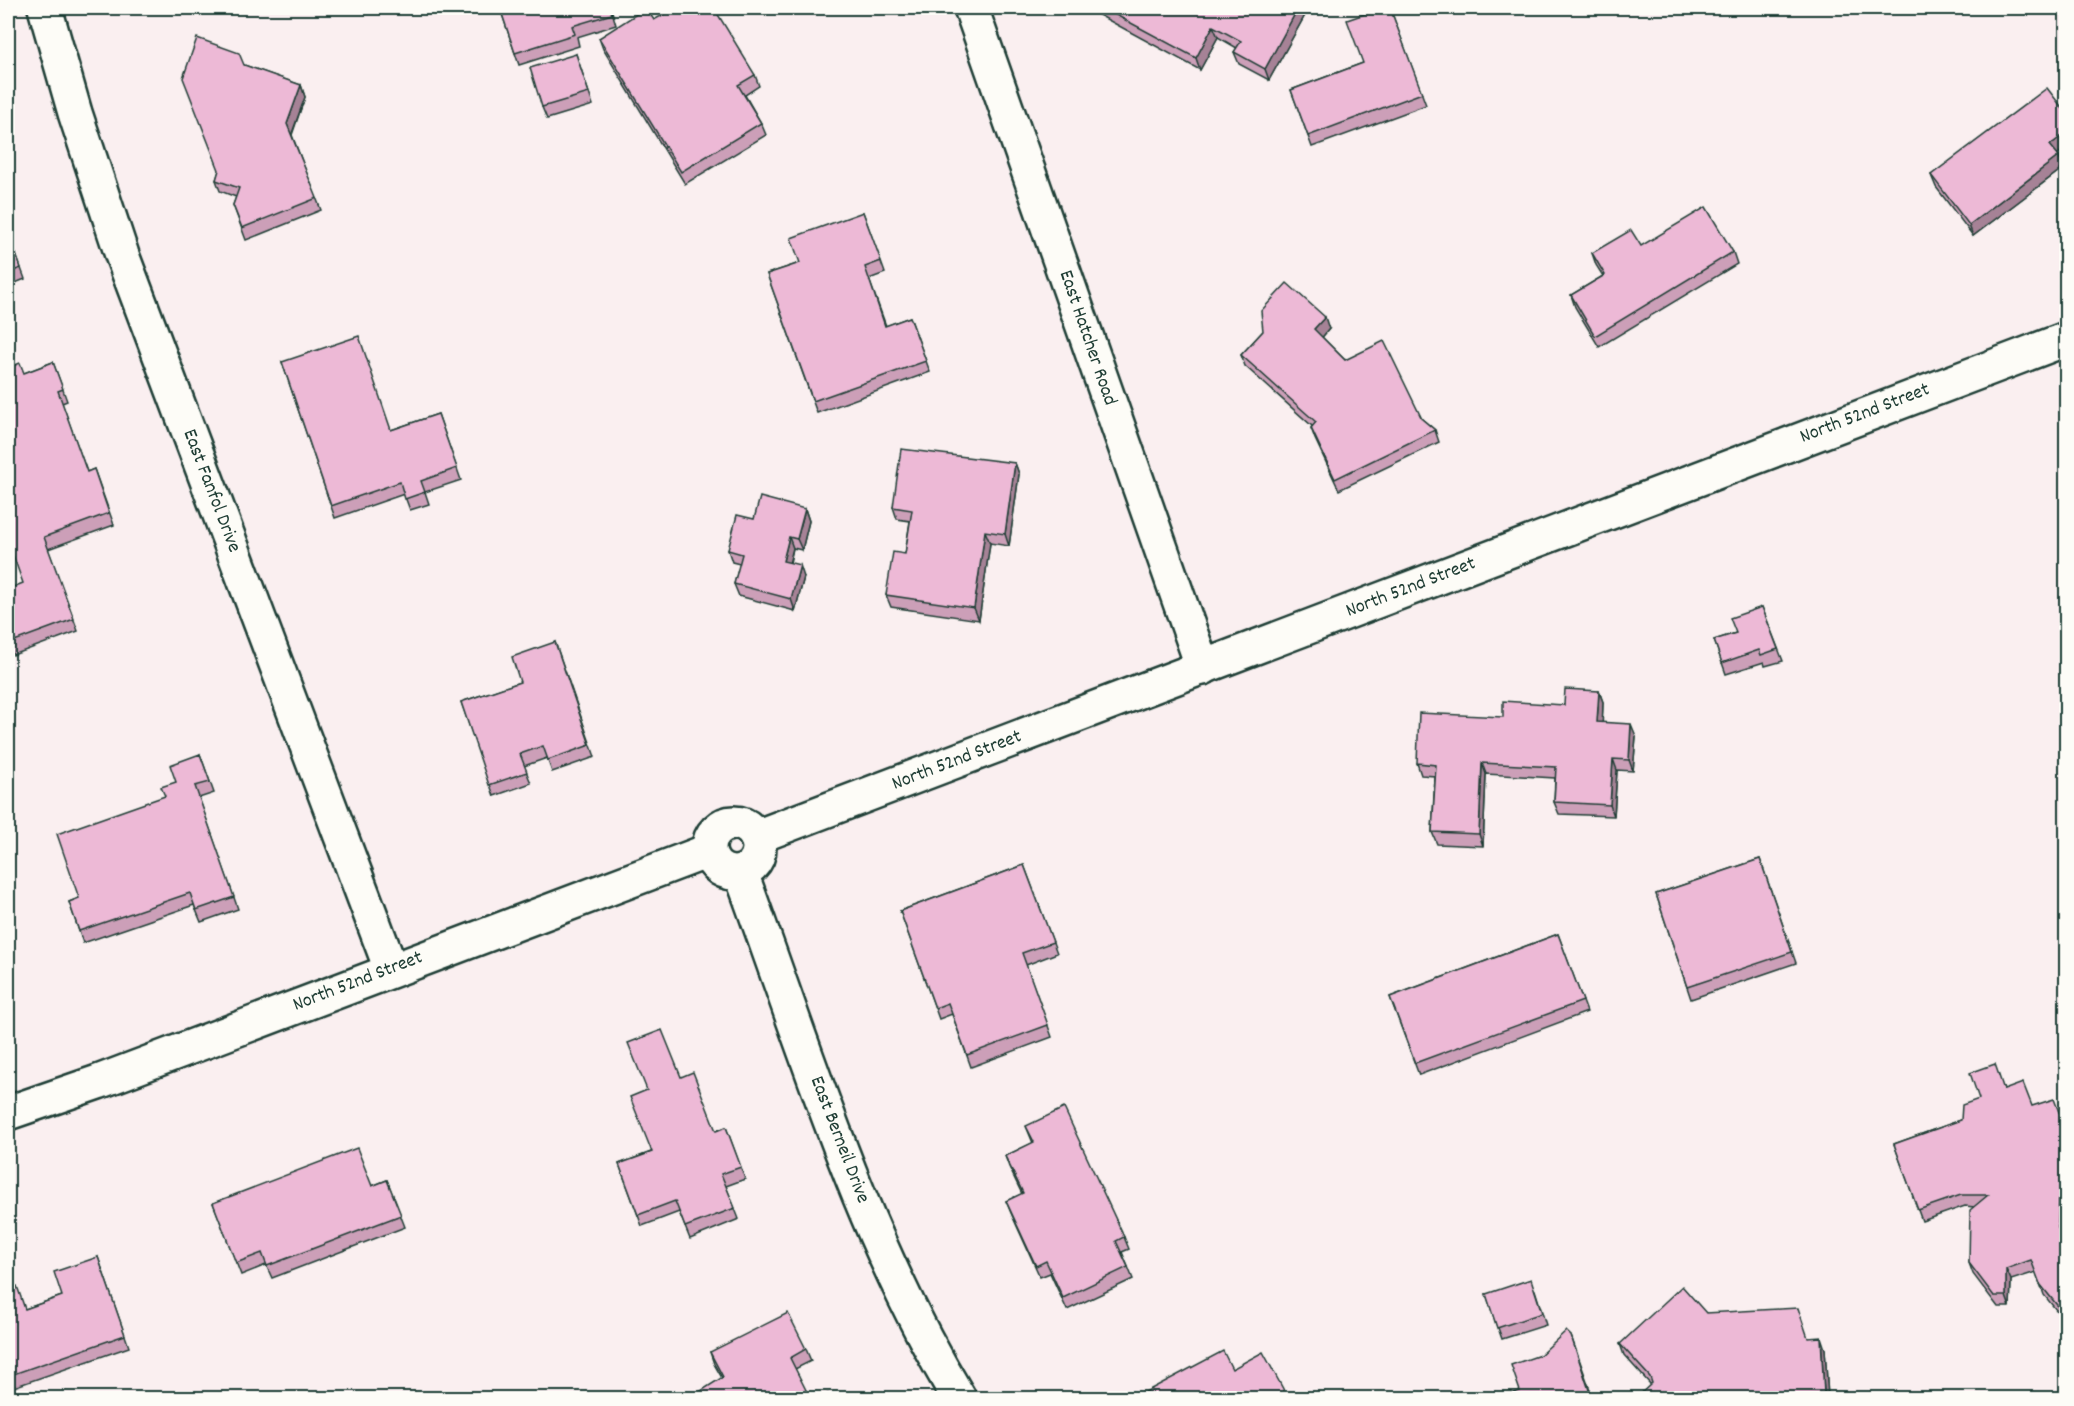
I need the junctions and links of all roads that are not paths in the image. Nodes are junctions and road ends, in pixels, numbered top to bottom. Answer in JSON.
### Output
{"nodes":[{"id":1,"x":45,"y":8,"type":"edge"},
{"id":2,"x":970,"y":8,"type":"edge"},
{"id":3,"x":2067,"y":339,"type":"edge"},
{"id":4,"x":1203,"y":668,"type":"junction"},
{"id":5,"x":756,"y":837,"type":"junction"},
{"id":6,"x":708,"y":851,"type":"junction"},
{"id":7,"x":741,"y":873,"type":"junction"},
{"id":8,"x":391,"y":969,"type":"junction"},
{"id":9,"x":8,"y":1113,"type":"edge"},
{"id":10,"x":959,"y":1398,"type":"edge"}],
"edges":[{"from":1,"to":8,"type":"street","name":"East Fanfol Drive"},
{"from":2,"to":4,"type":"street","name":"East Hatcher Road"},
{"from":3,"to":4,"type":"street","name":"North 52nd Street"},
{"from":4,"to":5,"type":"street","name":"North 52nd Street"},
{"from":5,"to":6,"type":"street"},
{"from":5,"to":7,"type":"street"},
{"from":6,"to":7,"type":"street"},
{"from":6,"to":8,"type":"street","name":"North 52nd Street"},
{"from":7,"to":10,"type":"street","name":"East Berneil Drive"},
{"from":8,"to":9,"type":"street","name":"North 52nd Street"}]}
